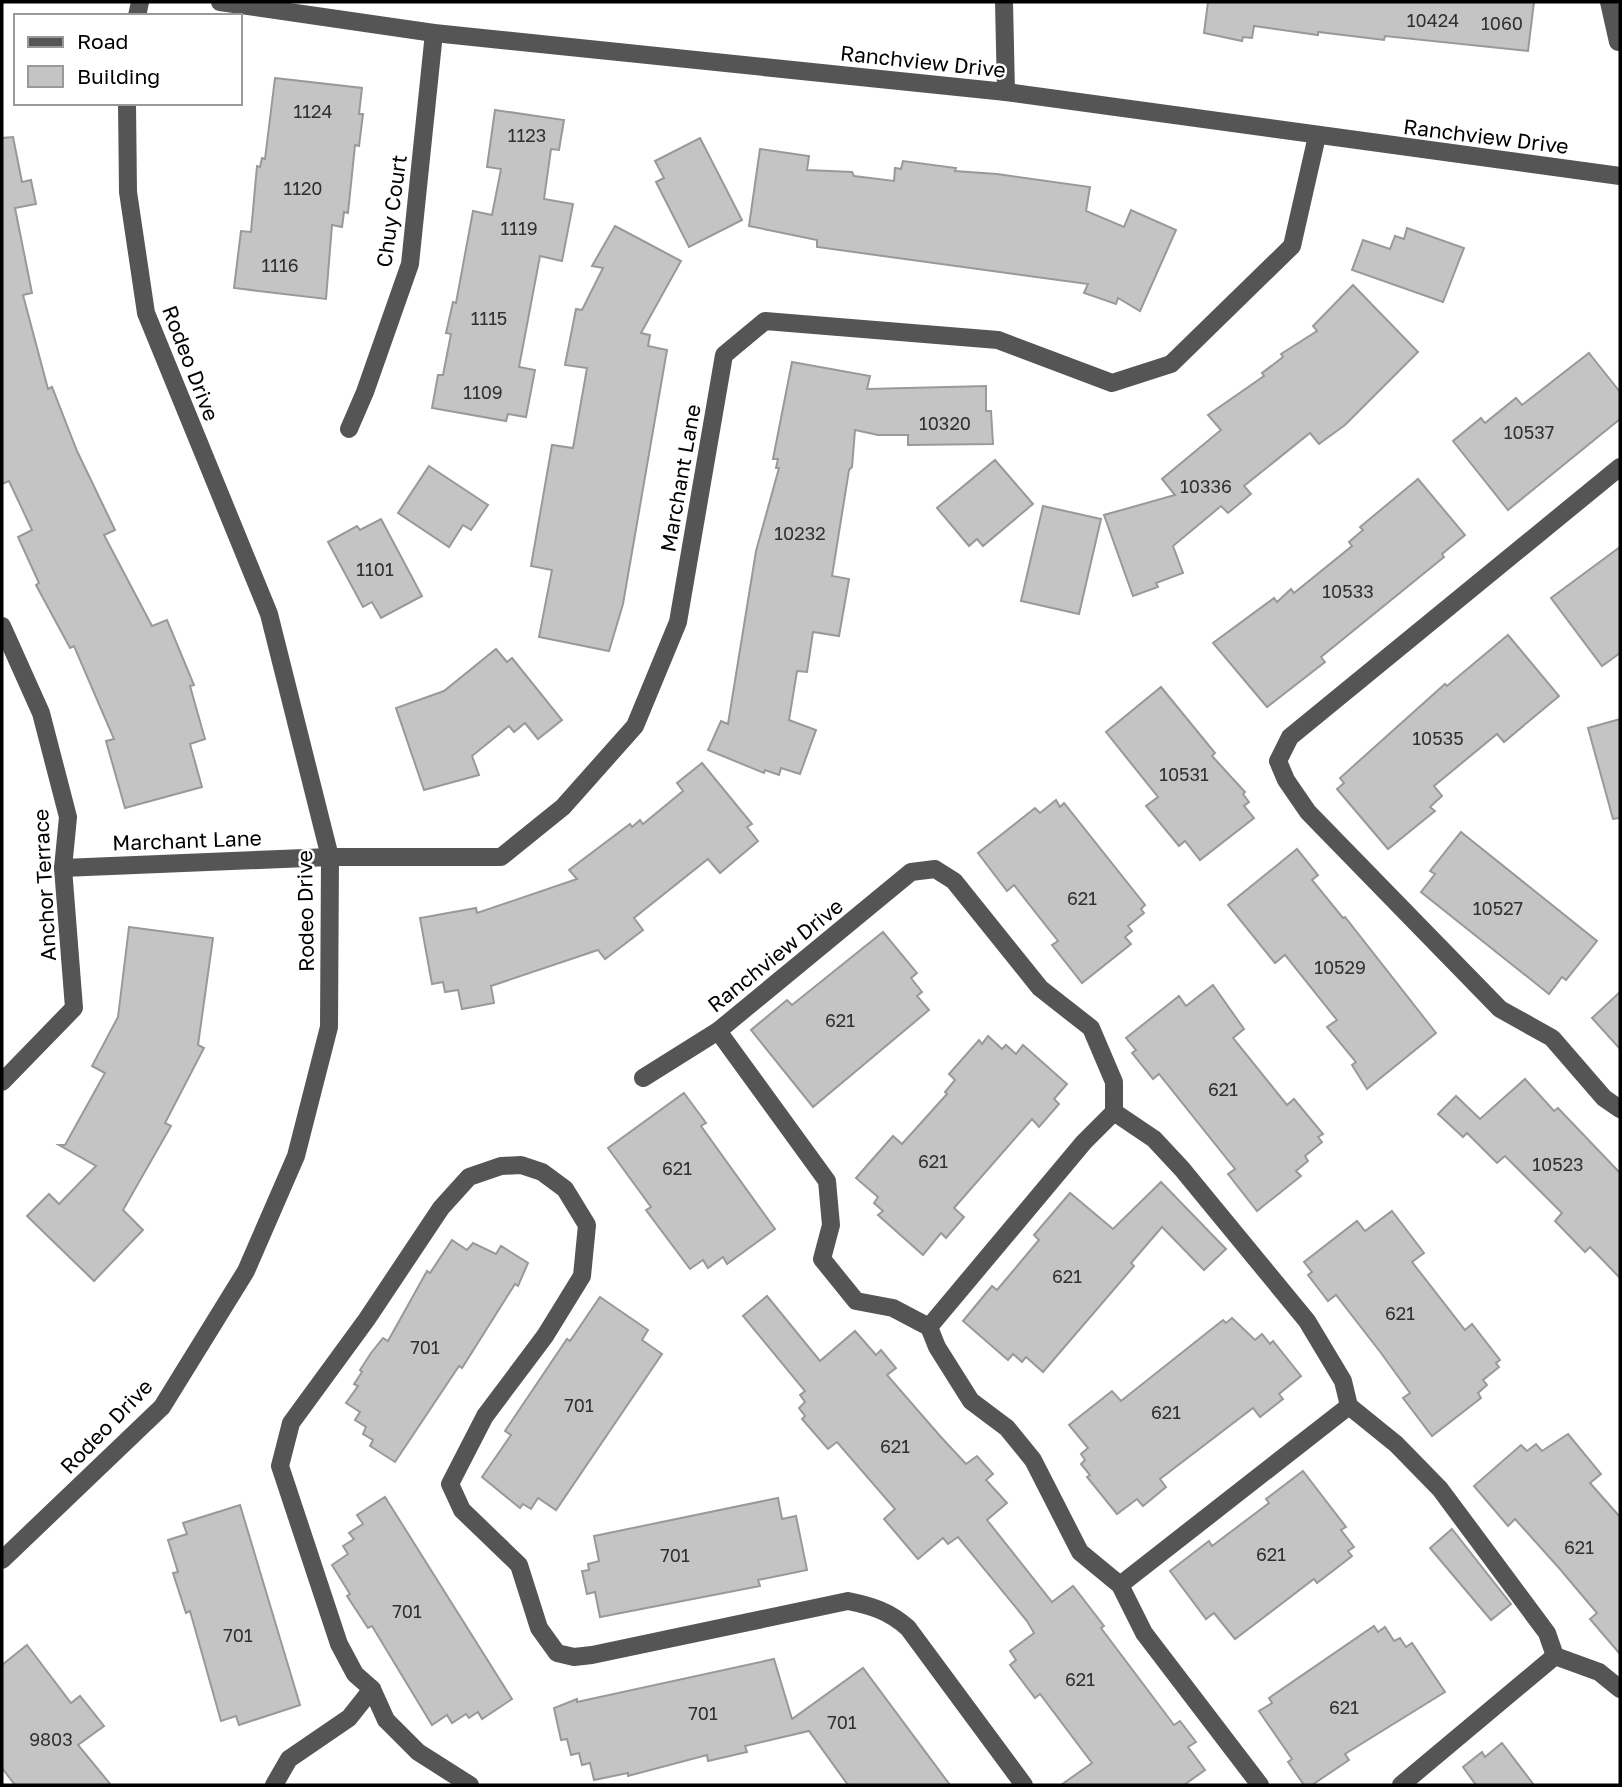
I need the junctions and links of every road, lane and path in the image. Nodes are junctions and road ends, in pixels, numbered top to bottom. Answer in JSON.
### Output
{"nodes":[{"id":1,"x":220,"y":2,"type":"edge"},
{"id":2,"x":1004,"y":2,"type":"edge"},
{"id":3,"x":1609,"y":2,"type":"edge"},
{"id":4,"x":434,"y":33,"type":"junction"},
{"id":5,"x":1618,"y":42,"type":"dead end"},
{"id":6,"x":1006,"y":92,"type":"junction"},
{"id":7,"x":127,"y":105,"type":"edge"},
{"id":8,"x":1317,"y":136,"type":"junction"},
{"id":9,"x":1620,"y":176,"type":"edge"},
{"id":10,"x":349,"y":429,"type":"dead end"},
{"id":11,"x":1620,"y":467,"type":"edge"},
{"id":12,"x":2,"y":625,"type":"edge"},
{"id":13,"x":330,"y":858,"type":"junction"},
{"id":14,"x":62,"y":867,"type":"junction"},
{"id":15,"x":718,"y":1031,"type":"junction"},
{"id":16,"x":643,"y":1078,"type":"dead end"},
{"id":17,"x":2,"y":1082,"type":"edge"},
{"id":18,"x":1620,"y":1110,"type":"edge"},
{"id":19,"x":1114,"y":1112,"type":"junction"},
{"id":20,"x":929,"y":1327,"type":"junction"},
{"id":21,"x":1349,"y":1406,"type":"junction"},
{"id":22,"x":2,"y":1560,"type":"edge"},
{"id":23,"x":1120,"y":1585,"type":"junction"},
{"id":24,"x":1555,"y":1656,"type":"junction"},
{"id":25,"x":372,"y":1689,"type":"junction"},
{"id":26,"x":1620,"y":1689,"type":"edge"},
{"id":27,"x":274,"y":1785,"type":"edge"},
{"id":28,"x":470,"y":1785,"type":"edge"},
{"id":29,"x":1024,"y":1785,"type":"edge"},
{"id":30,"x":1260,"y":1785,"type":"edge"},
{"id":31,"x":1401,"y":1785,"type":"edge"}],
"edges":[{"from":1,"to":4,"type":"street","name":"Ranchview Drive"},
{"from":2,"to":6,"type":"street"},
{"from":3,"to":5,"type":"street"},
{"from":4,"to":6,"type":"street","name":"Ranchview Drive"},
{"from":4,"to":10,"type":"street","name":"Chuy Court"},
{"from":6,"to":8,"type":"street","name":"Ranchview Drive"},
{"from":7,"to":13,"type":"street","name":"Rodeo Drive"},
{"from":8,"to":9,"type":"street","name":"Ranchview Drive"},
{"from":8,"to":13,"type":"street","name":"Marchant Lane"},
{"from":11,"to":18,"type":"street"},
{"from":12,"to":14,"type":"street","name":"Anchor Terrace"},
{"from":13,"to":14,"type":"street","name":"Marchant Lane"},
{"from":13,"to":22,"type":"street","name":"Rodeo Drive"},
{"from":14,"to":17,"type":"street","name":"Anchor Terrace"},
{"from":15,"to":16,"type":"street","name":"Ranchview Drive"},
{"from":15,"to":19,"type":"street","name":"Ranchview Drive"},
{"from":15,"to":20,"type":"street"},
{"from":19,"to":20,"type":"street"},
{"from":19,"to":21,"type":"street"},
{"from":20,"to":23,"type":"street"},
{"from":21,"to":23,"type":"street"},
{"from":21,"to":24,"type":"street"},
{"from":23,"to":30,"type":"street"},
{"from":24,"to":26,"type":"street"},
{"from":24,"to":31,"type":"street"},
{"from":25,"to":27,"type":"street"},
{"from":25,"to":28,"type":"street"},
{"from":25,"to":29,"type":"street"}]}
